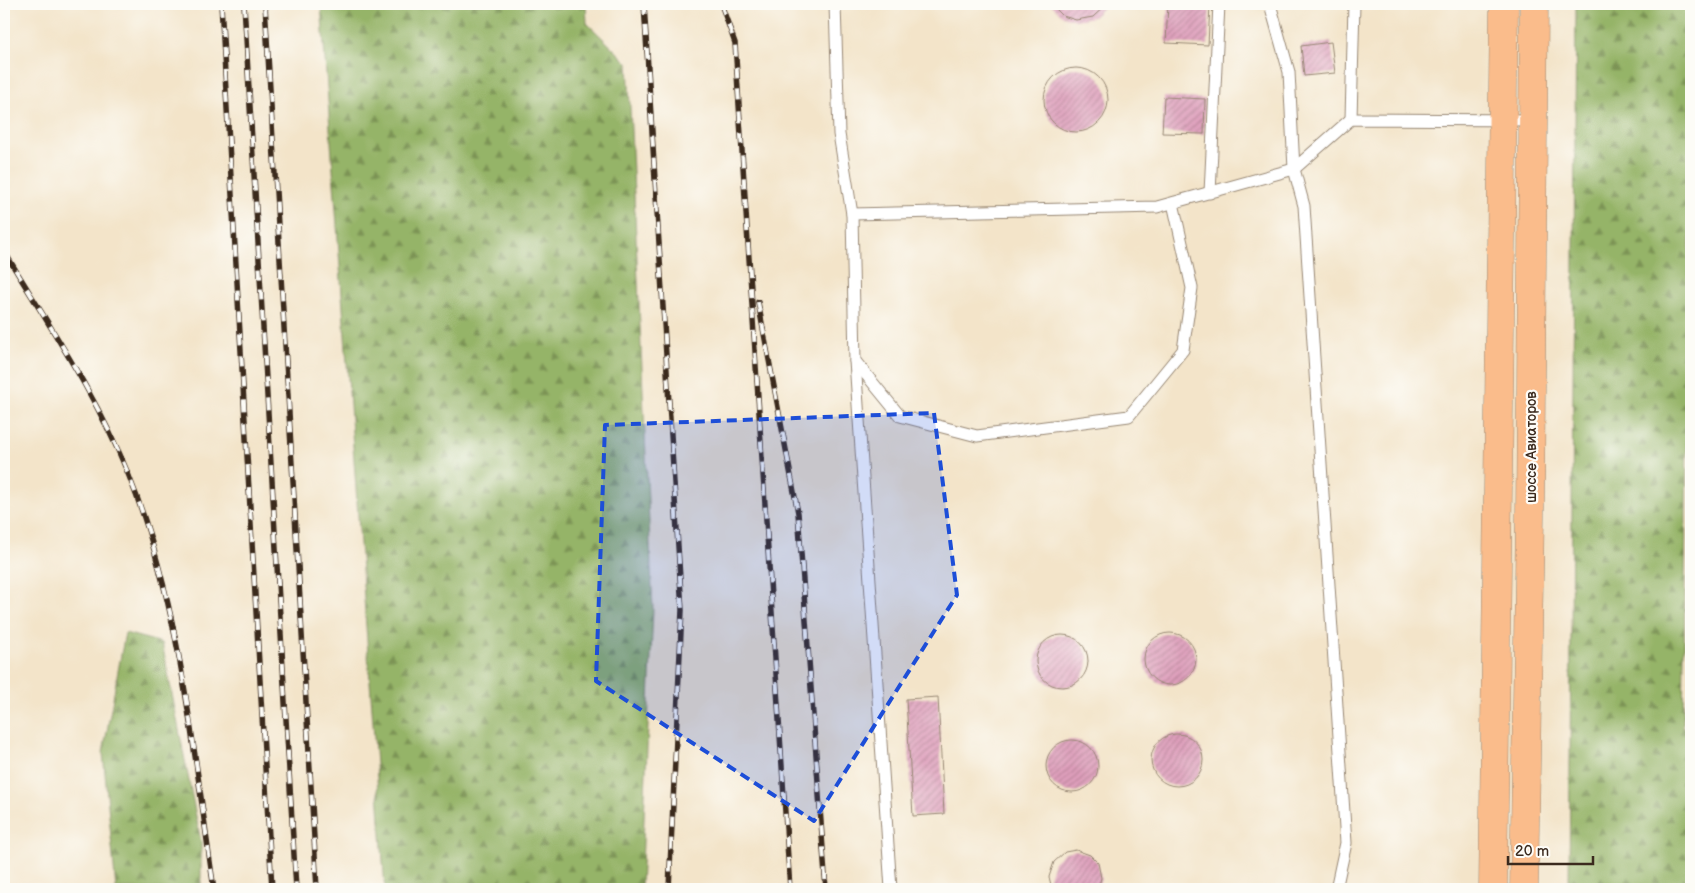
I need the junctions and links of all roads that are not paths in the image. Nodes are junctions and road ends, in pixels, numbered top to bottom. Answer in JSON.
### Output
{"nodes":[{"id":1,"x":836,"y":4,"type":"edge"},
{"id":2,"x":1219,"y":4,"type":"edge"},
{"id":3,"x":1270,"y":4,"type":"edge"},
{"id":4,"x":1354,"y":4,"type":"edge"},
{"id":5,"x":1504,"y":4,"type":"edge"},
{"id":6,"x":1534,"y":4,"type":"edge"},
{"id":7,"x":1351,"y":119,"type":"junction"},
{"id":8,"x":1502,"y":120,"type":"junction"},
{"id":9,"x":1533,"y":120,"type":"junction"},
{"id":10,"x":1294,"y":169,"type":"junction"},
{"id":11,"x":1210,"y":193,"type":"junction"},
{"id":12,"x":1173,"y":203,"type":"junction"},
{"id":13,"x":852,"y":214,"type":"junction"},
{"id":14,"x":855,"y":361,"type":"junction"},
{"id":15,"x":890,"y":889,"type":"edge"},
{"id":16,"x":1336,"y":889,"type":"edge"},
{"id":17,"x":1493,"y":889,"type":"edge"},
{"id":18,"x":1524,"y":889,"type":"edge"}],
"edges":[{"from":1,"to":13,"type":"lane"},
{"from":2,"to":11,"type":"lane"},
{"from":3,"to":10,"type":"lane"},
{"from":4,"to":7,"type":"lane"},
{"from":5,"to":8,"type":"main road"},
{"from":6,"to":9,"type":"main road","name":"шоссе Авиаторов"},
{"from":7,"to":8,"type":"lane"},
{"from":7,"to":10,"type":"lane"},
{"from":8,"to":9,"type":"lane"},
{"from":8,"to":17,"type":"main road"},
{"from":9,"to":18,"type":"main road","name":"шоссе Авиаторов"},
{"from":10,"to":11,"type":"lane"},
{"from":10,"to":16,"type":"lane"},
{"from":11,"to":12,"type":"lane"},
{"from":12,"to":13,"type":"lane"},
{"from":12,"to":14,"type":"lane"},
{"from":13,"to":14,"type":"lane"},
{"from":14,"to":15,"type":"lane"}]}
